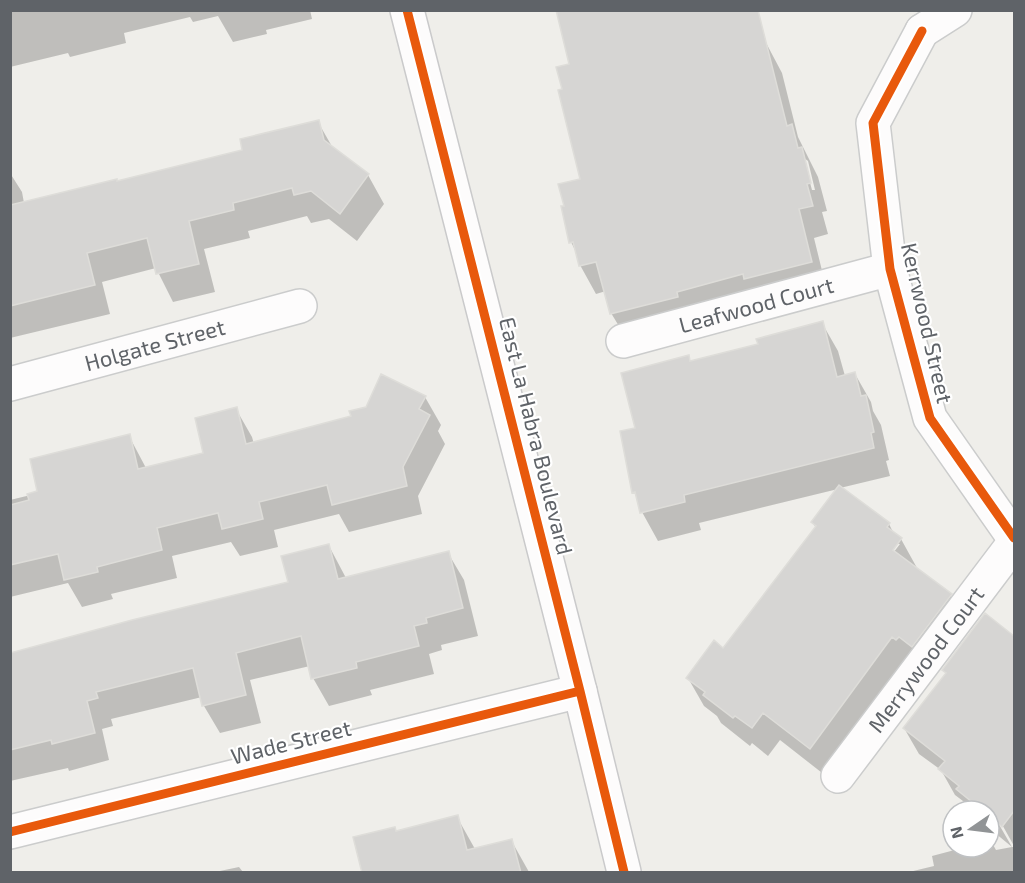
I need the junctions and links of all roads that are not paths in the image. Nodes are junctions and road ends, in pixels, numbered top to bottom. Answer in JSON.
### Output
{"nodes":[{"id":1,"x":407,"y":10,"type":"edge"},
{"id":2,"x":956,"y":10,"type":"edge"},
{"id":3,"x":914,"y":21,"type":"edge"},
{"id":4,"x":890,"y":269,"type":"junction"},
{"id":5,"x":300,"y":306,"type":"dead end"},
{"id":6,"x":623,"y":341,"type":"dead end"},
{"id":7,"x":10,"y":384,"type":"edge"},
{"id":8,"x":1014,"y":538,"type":"edge"},
{"id":9,"x":1014,"y":543,"type":"edge"},
{"id":10,"x":580,"y":691,"type":"junction"},
{"id":11,"x":838,"y":776,"type":"dead end"},
{"id":12,"x":10,"y":832,"type":"edge"},
{"id":13,"x":624,"y":873,"type":"edge"}],
"edges":[{"from":1,"to":10,"type":"street","name":"East La Habra Boulevard"},
{"from":2,"to":3,"type":"street"},
{"from":3,"to":4,"type":"street","name":"Kerrwood Street"},
{"from":4,"to":6,"type":"street","name":"Leafwood Court"},
{"from":4,"to":8,"type":"street","name":"Kerrwood Street"},
{"from":5,"to":7,"type":"street","name":"Holgate Street"},
{"from":9,"to":11,"type":"street","name":"Merrywood Court"},
{"from":10,"to":12,"type":"street","name":"Wade Street"},
{"from":10,"to":13,"type":"street","name":"East La Habra Boulevard"}]}
